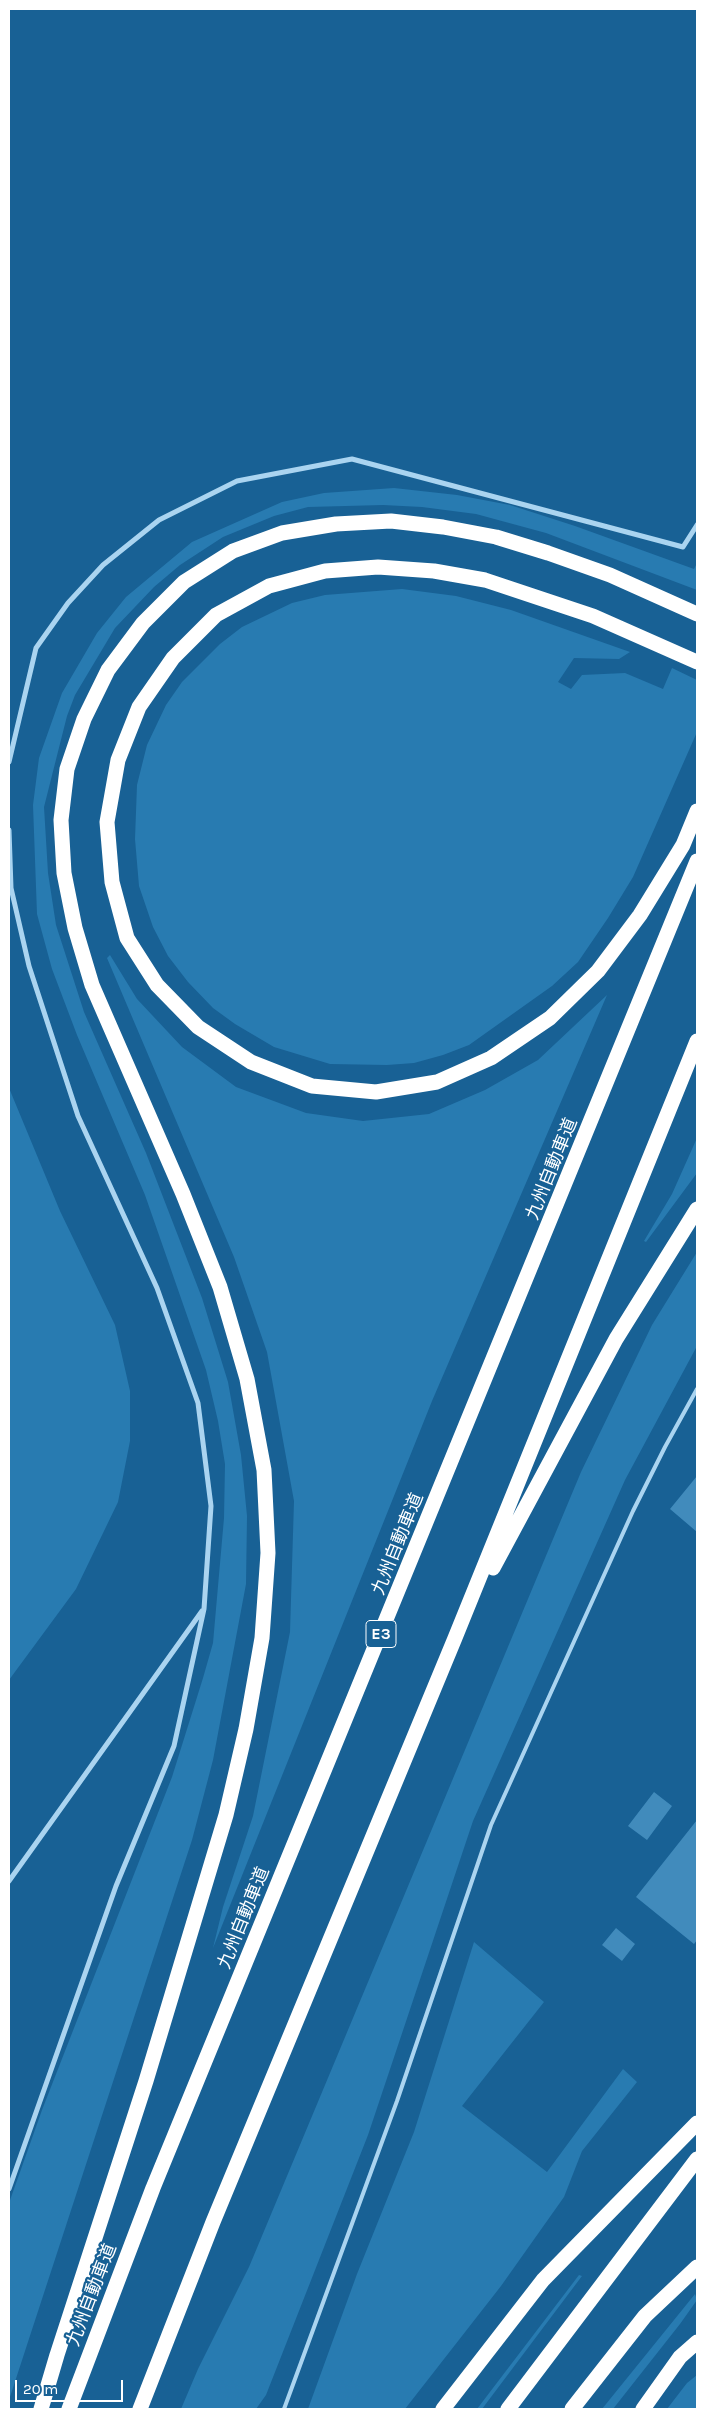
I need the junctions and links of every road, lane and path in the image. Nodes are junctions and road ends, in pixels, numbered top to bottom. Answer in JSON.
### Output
{"nodes":[{"id":1,"x":697,"y":525,"type":"edge"},
{"id":2,"x":697,"y":614,"type":"edge"},
{"id":3,"x":697,"y":662,"type":"edge"},
{"id":4,"x":9,"y":762,"type":"edge"},
{"id":5,"x":697,"y":811,"type":"edge"},
{"id":6,"x":9,"y":830,"type":"edge"},
{"id":7,"x":697,"y":861,"type":"edge"},
{"id":8,"x":697,"y":1041,"type":"edge"},
{"id":9,"x":697,"y":1209,"type":"edge"},
{"id":10,"x":697,"y":1389,"type":"edge"},
{"id":11,"x":204,"y":1609,"type":"junction"},
{"id":12,"x":455,"y":1638,"type":"junction"},
{"id":13,"x":9,"y":1881,"type":"edge"},
{"id":14,"x":697,"y":2123,"type":"edge"},
{"id":15,"x":697,"y":2159,"type":"edge"},
{"id":16,"x":9,"y":2189,"type":"edge"},
{"id":17,"x":697,"y":2267,"type":"edge"},
{"id":18,"x":697,"y":2342,"type":"edge"},
{"id":19,"x":41,"y":2409,"type":"edge"},
{"id":20,"x":69,"y":2409,"type":"edge"},
{"id":21,"x":140,"y":2409,"type":"edge"},
{"id":22,"x":284,"y":2409,"type":"edge"},
{"id":23,"x":443,"y":2409,"type":"edge"},
{"id":24,"x":508,"y":2409,"type":"edge"},
{"id":25,"x":572,"y":2409,"type":"edge"},
{"id":26,"x":643,"y":2409,"type":"edge"}],
"edges":[{"from":1,"to":4,"type":"street"},
{"from":2,"to":19,"type":"highway"},
{"from":3,"to":5,"type":"highway"},
{"from":6,"to":11,"type":"street"},
{"from":7,"to":20,"type":"highway","name":"九州自動車道","number":"E3"},
{"from":8,"to":12,"type":"highway"},
{"from":9,"to":12,"type":"highway"},
{"from":10,"to":22,"type":"lane"},
{"from":11,"to":13,"type":"street"},
{"from":11,"to":16,"type":"street"},
{"from":12,"to":21,"type":"highway"},
{"from":14,"to":23,"type":"highway"},
{"from":15,"to":24,"type":"highway"},
{"from":17,"to":25,"type":"highway"},
{"from":18,"to":26,"type":"highway"}]}
